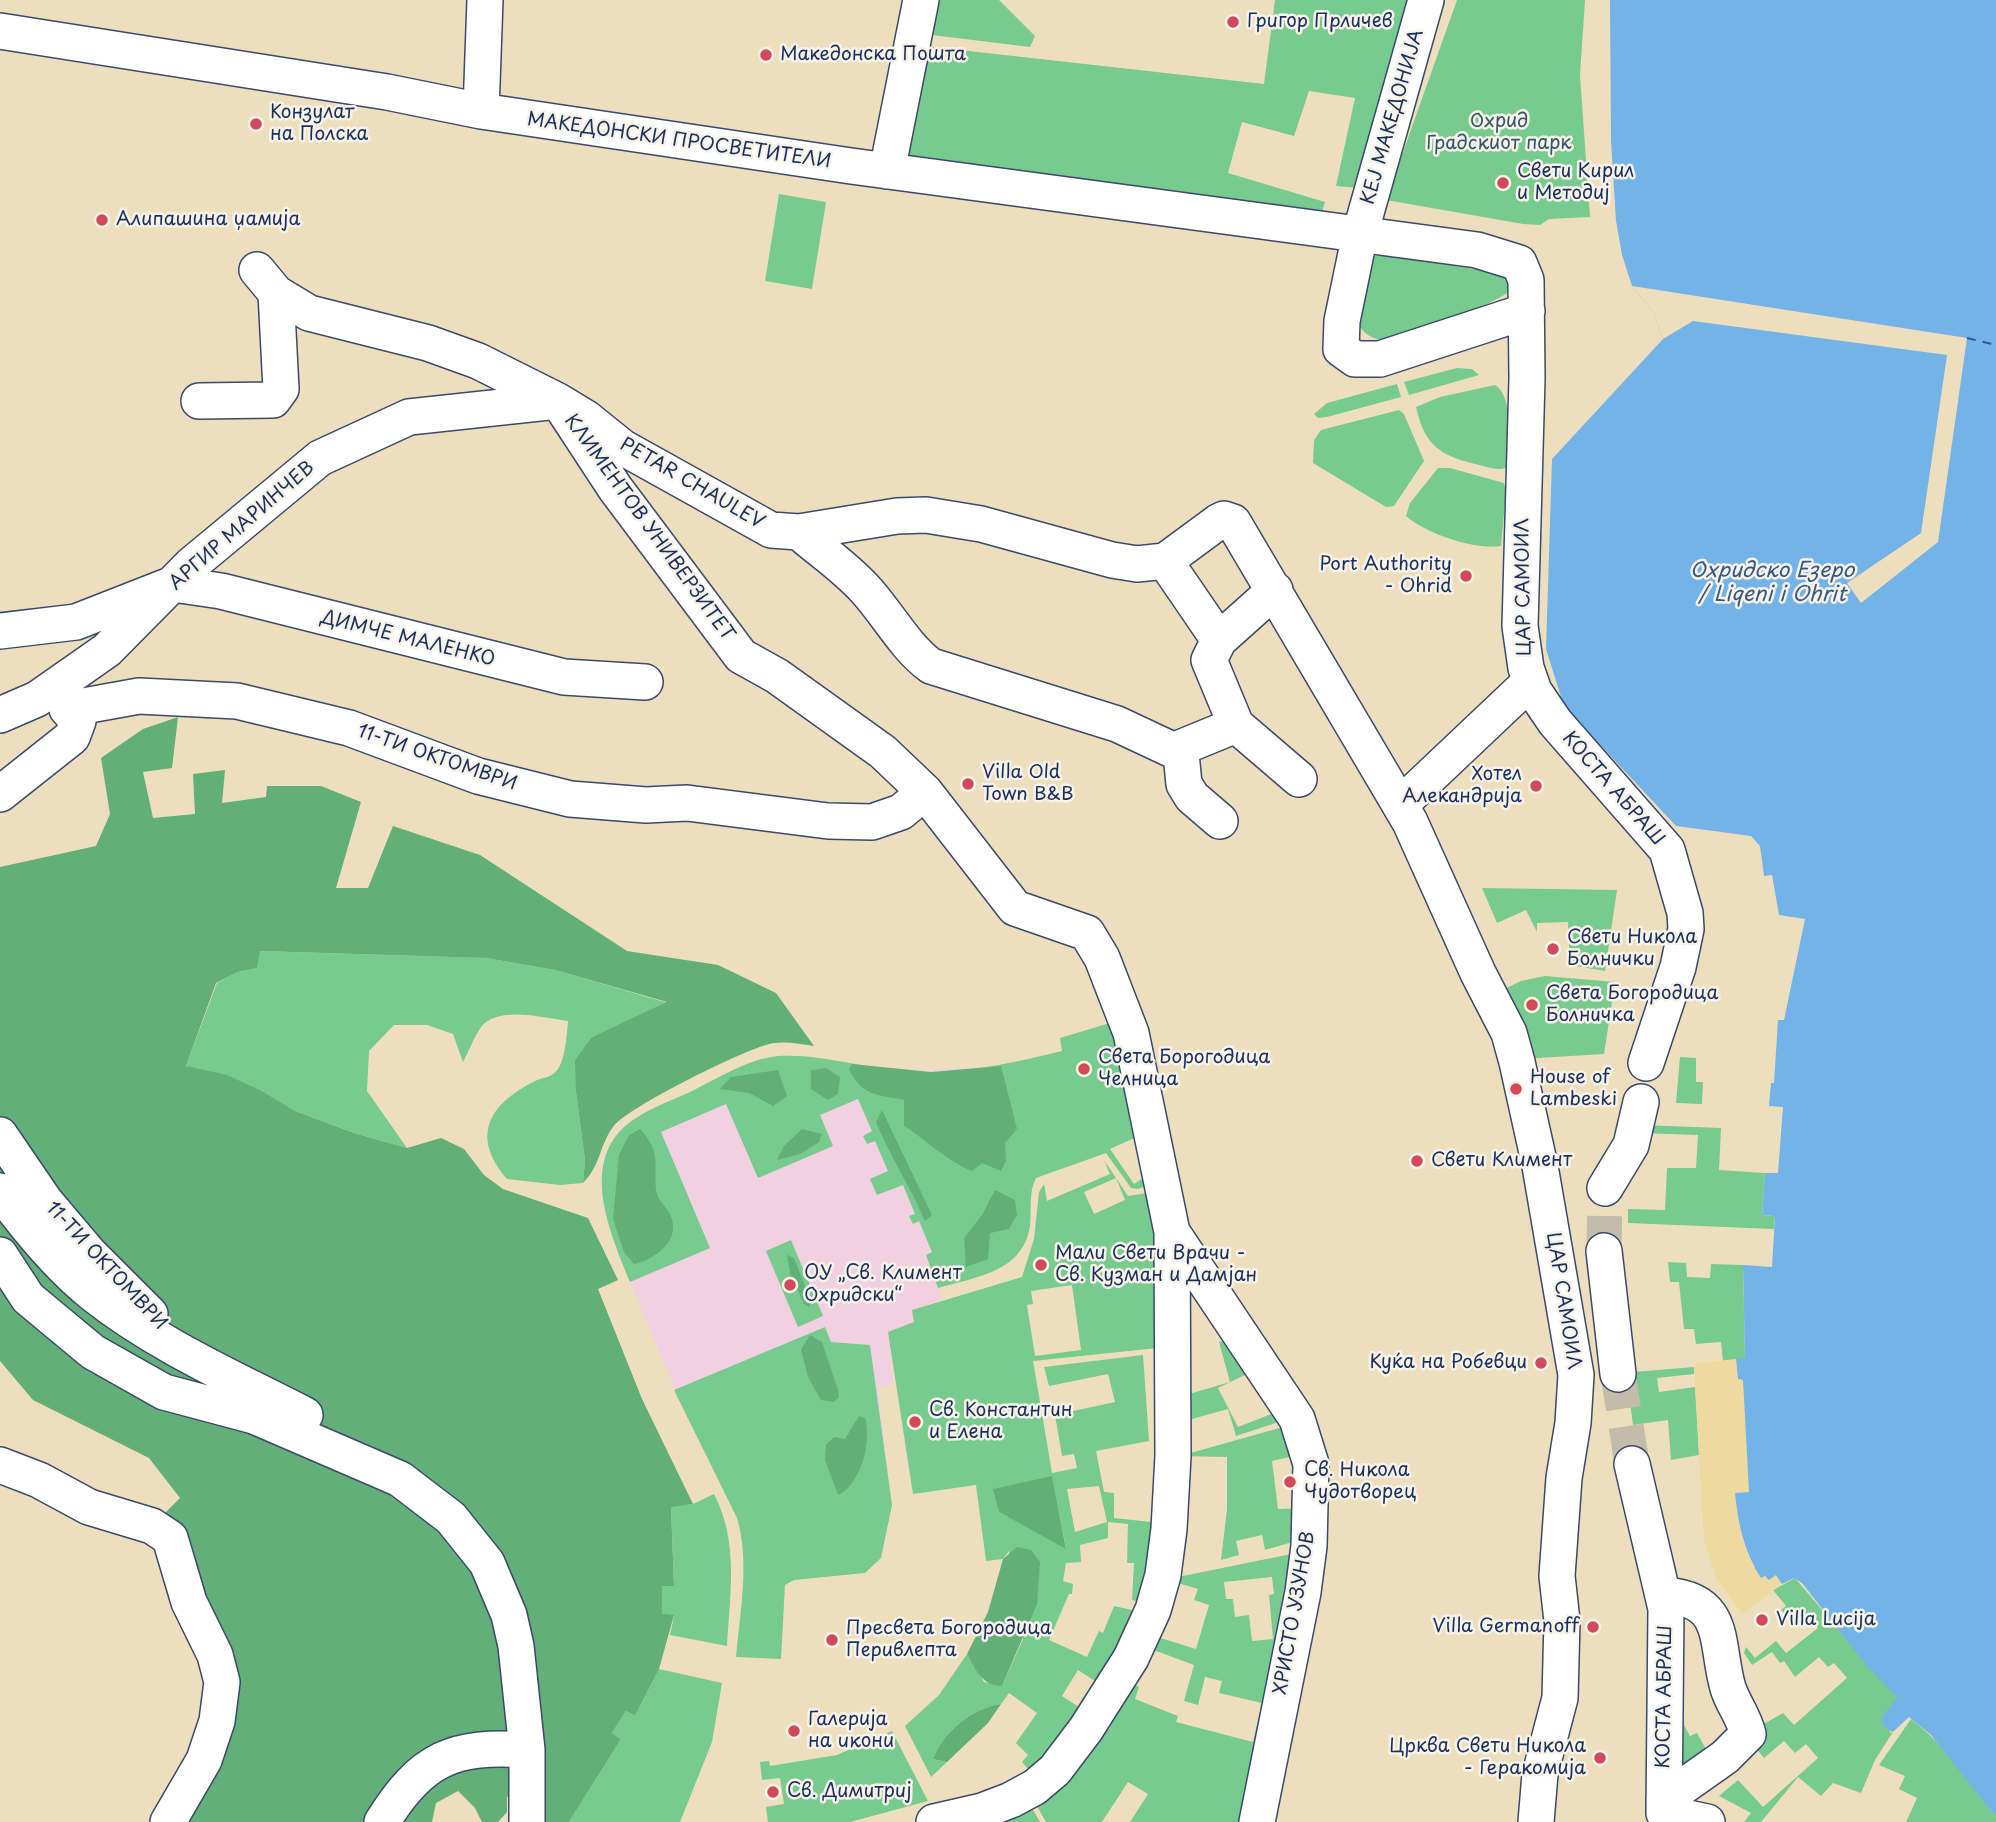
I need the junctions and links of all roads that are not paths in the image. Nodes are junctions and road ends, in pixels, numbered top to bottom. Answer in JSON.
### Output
{"nodes":[{"id":1,"x":485,"y":0,"type":"edge"},
{"id":2,"x":921,"y":0,"type":"edge"},
{"id":3,"x":1426,"y":0,"type":"edge"},
{"id":4,"x":0,"y":31,"type":"edge"},
{"id":5,"x":481,"y":111,"type":"junction"},
{"id":6,"x":887,"y":170,"type":"junction"},
{"id":7,"x":1360,"y":234,"type":"junction"},
{"id":8,"x":1527,"y":311,"type":"junction"},
{"id":9,"x":199,"y":401,"type":"dead end"},
{"id":10,"x":558,"y":401,"type":"junction"},
{"id":11,"x":799,"y":532,"type":"junction"},
{"id":12,"x":1165,"y":561,"type":"junction"},
{"id":13,"x":173,"y":584,"type":"junction"},
{"id":14,"x":1275,"y":590,"type":"junction"},
{"id":15,"x":0,"y":631,"type":"edge"},
{"id":16,"x":1219,"y":639,"type":"junction"},
{"id":17,"x":645,"y":682,"type":"dead end"},
{"id":18,"x":1530,"y":682,"type":"junction"},
{"id":19,"x":67,"y":709,"type":"junction"},
{"id":20,"x":7,"y":712,"type":"edge"},
{"id":21,"x":1236,"y":725,"type":"junction"},
{"id":22,"x":1175,"y":750,"type":"junction"},
{"id":23,"x":1299,"y":779,"type":"dead end"},
{"id":24,"x":925,"y":792,"type":"junction"},
{"id":25,"x":0,"y":794,"type":"edge"},
{"id":26,"x":1400,"y":805,"type":"junction"},
{"id":27,"x":1220,"y":821,"type":"dead end"},
{"id":28,"x":1646,"y":1063,"type":"dead end"},
{"id":29,"x":1641,"y":1102,"type":"dead end"},
{"id":30,"x":0,"y":1135,"type":"edge"},
{"id":31,"x":1605,"y":1188,"type":"tunnel mouth"},
{"id":32,"x":0,"y":1191,"type":"edge"},
{"id":33,"x":1172,"y":1232,"type":"junction"},
{"id":34,"x":1604,"y":1251,"type":"tunnel mouth"},
{"id":35,"x":0,"y":1255,"type":"edge"},
{"id":36,"x":193,"y":1358,"type":"junction"},
{"id":37,"x":1618,"y":1374,"type":"tunnel mouth"},
{"id":38,"x":1632,"y":1464,"type":"tunnel mouth"},
{"id":39,"x":0,"y":1465,"type":"edge"},
{"id":40,"x":400,"y":1479,"type":"junction"},
{"id":41,"x":1665,"y":1595,"type":"junction"},
{"id":42,"x":527,"y":1750,"type":"junction"},
{"id":43,"x":1660,"y":1811,"type":"edge"},
{"id":44,"x":168,"y":1822,"type":"edge"},
{"id":45,"x":382,"y":1822,"type":"edge"},
{"id":46,"x":527,"y":1822,"type":"edge"},
{"id":47,"x":934,"y":1822,"type":"edge"},
{"id":48,"x":1257,"y":1822,"type":"edge"},
{"id":49,"x":1536,"y":1822,"type":"edge"},
{"id":50,"x":1707,"y":1822,"type":"edge"}],
"edges":[{"from":1,"to":5,"type":"street"},
{"from":2,"to":6,"type":"street"},
{"from":3,"to":7,"type":"street","name":"КЕЈ МАКЕДОНИЈА"},
{"from":4,"to":5,"type":"street","name":"МАКЕДОНСКИ ПРОСВЕТИТЕЛИ"},
{"from":5,"to":6,"type":"street","name":"МАКЕДОНСКИ ПРОСВЕТИТЕЛИ"},
{"from":6,"to":7,"type":"street","name":"МАКЕДОНСКИ ПРОСВЕТИТЕЛИ"},
{"from":7,"to":8,"type":"street","name":"МАКЕДОНСКИ ПРОСВЕТИТЕЛИ"},
{"from":7,"to":8,"type":"street"},
{"from":8,"to":18,"type":"street","name":"ЦАР САМОИЛ"},
{"from":9,"to":10,"type":"street","name":"КЛИМЕНТОВ УНИВЕРЗИТЕТ"},
{"from":10,"to":11,"type":"street","name":"PETAR CHAULEV"},
{"from":10,"to":13,"type":"street","name":"АРГИР МАРИНЧЕВ"},
{"from":10,"to":24,"type":"street","name":"КЛИМЕНТОВ УНИВЕРЗИТЕТ"},
{"from":11,"to":12,"type":"street","name":"PETAR CHAULEV"},
{"from":11,"to":22,"type":"street"},
{"from":12,"to":14,"type":"street","name":"ЦАР САМОИЛ"},
{"from":12,"to":16,"type":"street"},
{"from":13,"to":15,"type":"street"},
{"from":13,"to":17,"type":"street","name":"ДИМЧЕ МАЛЕНКО"},
{"from":13,"to":20,"type":"street","name":"АРГИР МАРИНЧЕВ"},
{"from":14,"to":16,"type":"street"},
{"from":14,"to":26,"type":"street","name":"ЦАР САМОИЛ"},
{"from":16,"to":21,"type":"street"},
{"from":18,"to":26,"type":"street","name":"ЦАР САМОИЛ"},
{"from":18,"to":28,"type":"street","name":"КОСТА АБРАШ"},
{"from":19,"to":20,"type":"street","name":"11-ТИ ОКТОМВРИ"},
{"from":19,"to":24,"type":"street","name":"11-ТИ ОКТОМВРИ"},
{"from":19,"to":25,"type":"street"},
{"from":21,"to":22,"type":"street"},
{"from":21,"to":23,"type":"street"},
{"from":22,"to":27,"type":"street"},
{"from":24,"to":33,"type":"street","name":"КЛИМЕНТОВ УНИВЕРЗИТЕТ"},
{"from":26,"to":49,"type":"street","name":"ЦАР САМОИЛ"},
{"from":29,"to":31,"type":"street"},
{"from":30,"to":36,"type":"street","name":"11-ТИ ОКТОМВРИ"},
{"from":32,"to":36,"type":"street"},
{"from":33,"to":47,"type":"street","name":"КЛИМЕНТОВ УНИВЕРЗИТЕТ"},
{"from":33,"to":48,"type":"street","name":"ХРИСТО УЗУНОВ"},
{"from":34,"to":37,"type":"street"},
{"from":35,"to":40,"type":"street"},
{"from":36,"to":40,"type":"street"},
{"from":38,"to":41,"type":"street","name":"КОСТА АБРАШ"},
{"from":39,"to":44,"type":"street"},
{"from":40,"to":42,"type":"street"},
{"from":41,"to":43,"type":"street","name":"КОСТА АБРАШ"},
{"from":41,"to":43,"type":"street","name":"КОСТА АБРАШ"},
{"from":42,"to":45,"type":"street"},
{"from":42,"to":46,"type":"street"},
{"from":43,"to":50,"type":"street"}]}
